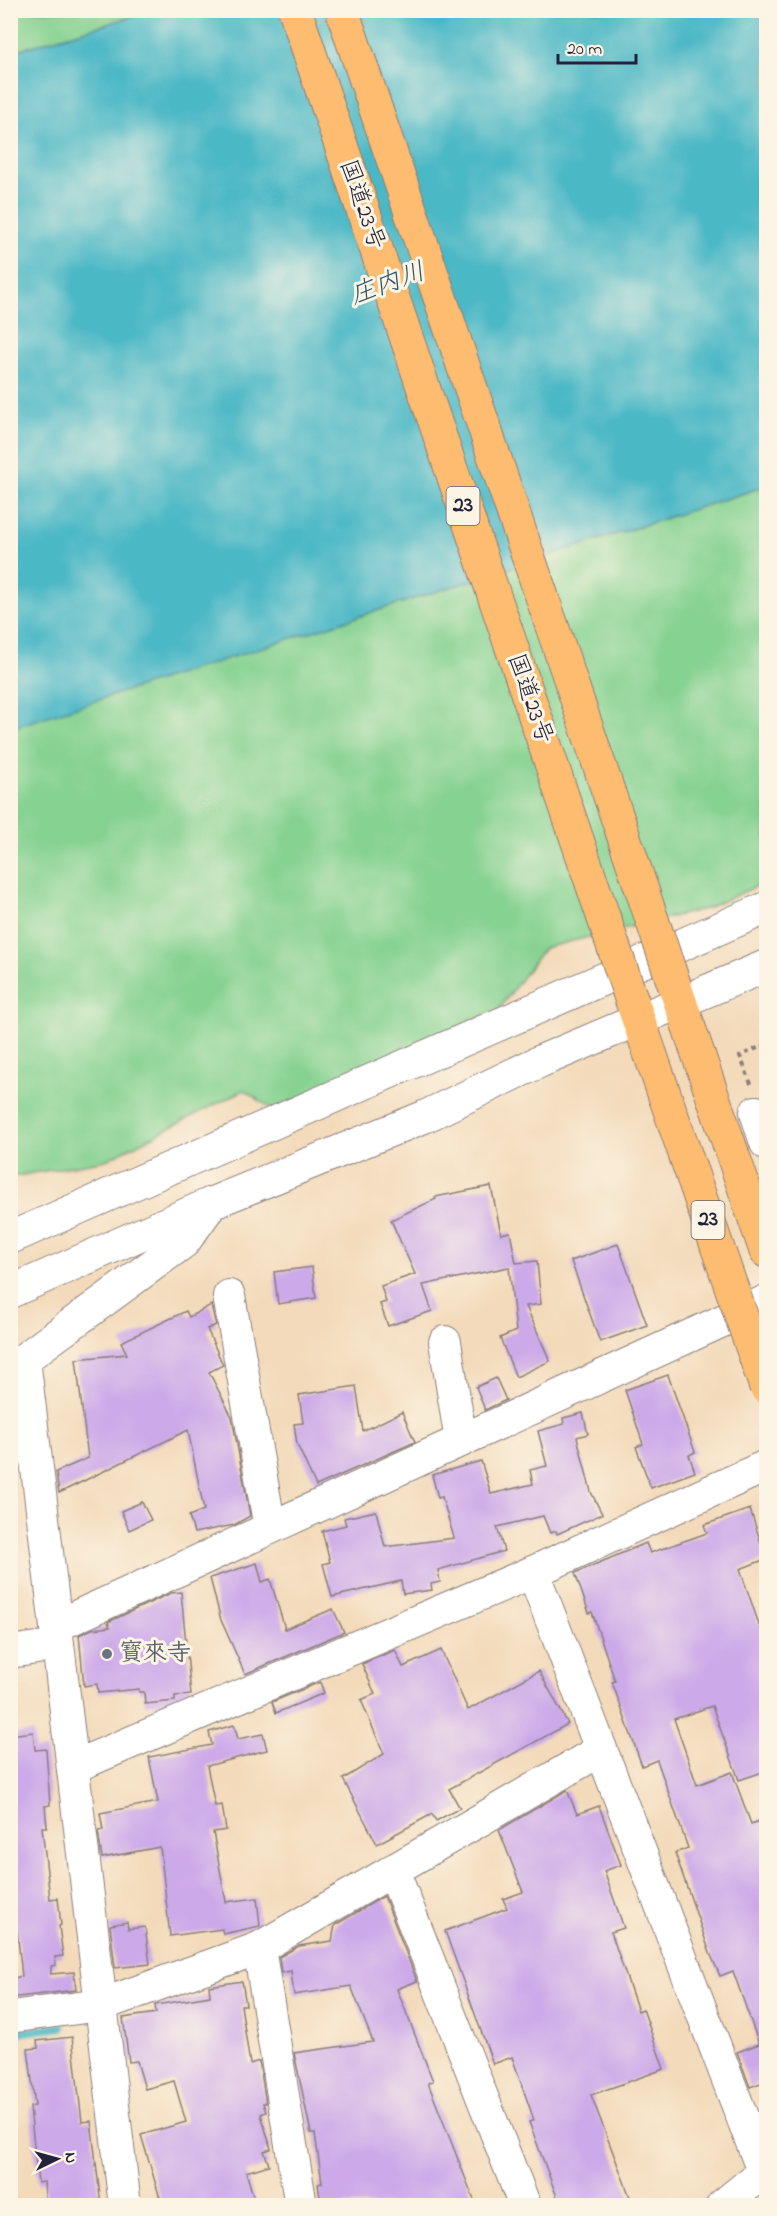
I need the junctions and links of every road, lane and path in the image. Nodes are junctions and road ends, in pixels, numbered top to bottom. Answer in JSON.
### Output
{"nodes":[{"id":1,"x":295,"y":10,"type":"edge"},
{"id":2,"x":342,"y":10,"type":"edge"},
{"id":3,"x":766,"y":908,"type":"edge"},
{"id":4,"x":766,"y":966,"type":"edge"},
{"id":5,"x":678,"y":995,"type":"junction"},
{"id":6,"x":636,"y":1011,"type":"junction"},
{"id":7,"x":766,"y":1044,"type":"edge"},
{"id":8,"x":756,"y":1112,"type":"joint"},
{"id":9,"x":766,"y":1143,"type":"edge"},
{"id":10,"x":212,"y":1203,"type":"junction"},
{"id":11,"x":10,"y":1238,"type":"edge"},
{"id":12,"x":766,"y":1251,"type":"edge"},
{"id":13,"x":10,"y":1292,"type":"edge"},
{"id":14,"x":229,"y":1296,"type":"dead end"},
{"id":15,"x":766,"y":1301,"type":"edge"},
{"id":16,"x":445,"y":1342,"type":"dead end"},
{"id":17,"x":766,"y":1387,"type":"edge"},
{"id":18,"x":19,"y":1396,"type":"edge"},
{"id":19,"x":461,"y":1441,"type":"junction"},
{"id":20,"x":764,"y":1476,"type":"edge"},
{"id":21,"x":270,"y":1528,"type":"junction"},
{"id":22,"x":533,"y":1572,"type":"junction"},
{"id":23,"x":57,"y":1636,"type":"junction"},
{"id":24,"x":10,"y":1652,"type":"edge"},
{"id":25,"x":601,"y":1750,"type":"junction"},
{"id":26,"x":73,"y":1767,"type":"junction"},
{"id":27,"x":393,"y":1870,"type":"junction"},
{"id":28,"x":259,"y":1948,"type":"junction"},
{"id":29,"x":101,"y":2005,"type":"junction"},
{"id":30,"x":10,"y":2017,"type":"edge"},
{"id":31,"x":765,"y":2174,"type":"edge"},
{"id":32,"x":125,"y":2205,"type":"edge"},
{"id":33,"x":301,"y":2205,"type":"edge"},
{"id":34,"x":525,"y":2205,"type":"edge"},
{"id":35,"x":722,"y":2205,"type":"edge"}],
"edges":[{"from":1,"to":6,"type":"highway","name":"国道23号","number":"23","bridge":true},
{"from":2,"to":5,"type":"highway","name":"国道23号","number":"23","bridge":true},
{"from":3,"to":11,"type":"street"},
{"from":4,"to":5,"type":"street"},
{"from":5,"to":6,"type":"street"},
{"from":5,"to":12,"type":"highway","name":"国道23号","number":"23"},
{"from":6,"to":10,"type":"street"},
{"from":6,"to":17,"type":"highway","name":"国道23号","number":"23","bridge":true},
{"from":7,"to":8,"type":"path"},
{"from":8,"to":9,"type":"street"},
{"from":10,"to":13,"type":"street"},
{"from":10,"to":18,"type":"street"},
{"from":14,"to":21,"type":"street"},
{"from":15,"to":19,"type":"street"},
{"from":16,"to":19,"type":"street"},
{"from":18,"to":23,"type":"street"},
{"from":19,"to":21,"type":"street"},
{"from":20,"to":22,"type":"street"},
{"from":21,"to":23,"type":"street"},
{"from":22,"to":25,"type":"street"},
{"from":22,"to":26,"type":"street"},
{"from":23,"to":24,"type":"street"},
{"from":23,"to":26,"type":"street"},
{"from":25,"to":27,"type":"street"},
{"from":25,"to":31,"type":"street"},
{"from":26,"to":29,"type":"street"},
{"from":27,"to":28,"type":"street"},
{"from":27,"to":34,"type":"street"},
{"from":28,"to":29,"type":"street"},
{"from":28,"to":33,"type":"street"},
{"from":29,"to":30,"type":"street"},
{"from":29,"to":32,"type":"street"},
{"from":31,"to":35,"type":"street"}]}
